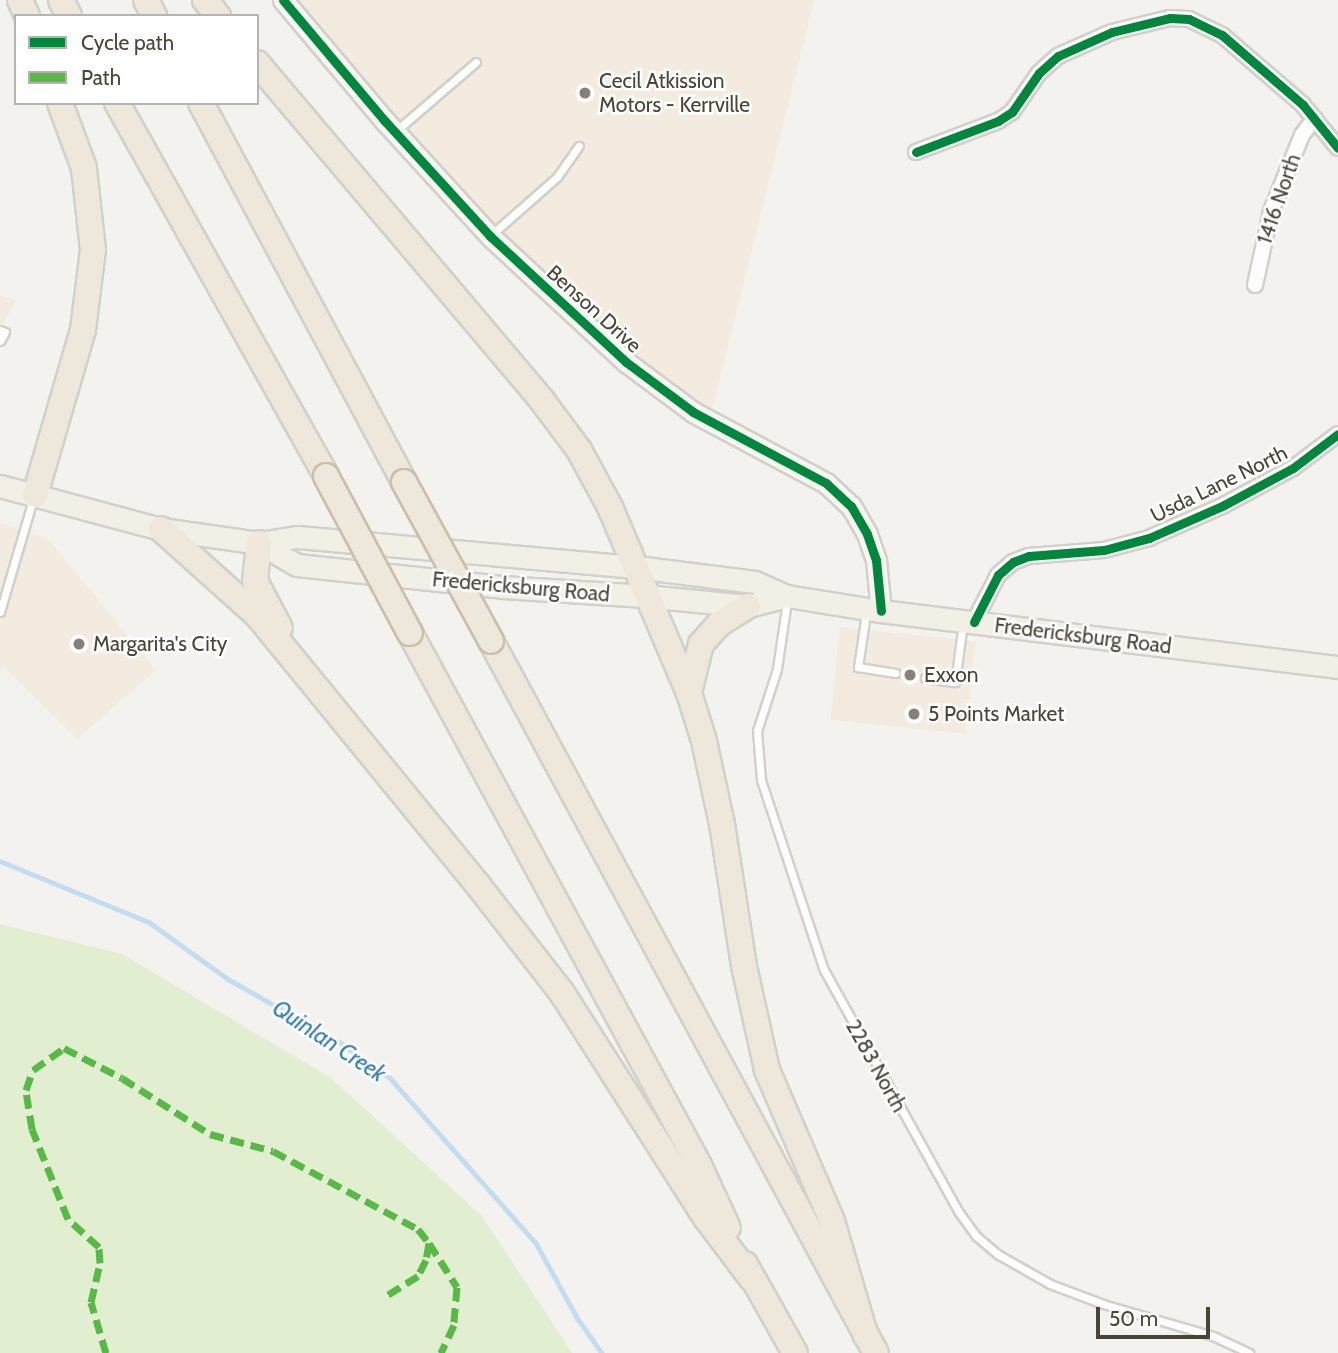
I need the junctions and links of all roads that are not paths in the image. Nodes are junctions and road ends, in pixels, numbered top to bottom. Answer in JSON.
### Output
{"nodes":[{"id":1,"x":205,"y":0,"type":"edge"},
{"id":2,"x":283,"y":0,"type":"edge"},
{"id":3,"x":216,"y":14,"type":"edge"},
{"id":4,"x":476,"y":62,"type":"dead end"},
{"id":5,"x":259,"y":65,"type":"edge"},
{"id":6,"x":61,"y":105,"type":"edge"},
{"id":7,"x":118,"y":105,"type":"edge"},
{"id":8,"x":202,"y":105,"type":"edge"},
{"id":9,"x":1315,"y":118,"type":"junction"},
{"id":10,"x":395,"y":132,"type":"junction"},
{"id":11,"x":579,"y":146,"type":"dead end"},
{"id":12,"x":1338,"y":148,"type":"edge"},
{"id":13,"x":916,"y":152,"type":"dead end"},
{"id":14,"x":490,"y":236,"type":"junction"},
{"id":15,"x":1255,"y":285,"type":"dead end"},
{"id":16,"x":0,"y":330,"type":"edge"},
{"id":17,"x":0,"y":341,"type":"edge"},
{"id":18,"x":1338,"y":433,"type":"edge"},
{"id":19,"x":0,"y":486,"type":"edge"},
{"id":20,"x":35,"y":495,"type":"junction"},
{"id":21,"x":161,"y":529,"type":"junction"},
{"id":22,"x":259,"y":543,"type":"junction"},
{"id":23,"x":636,"y":567,"type":"junction"},
{"id":24,"x":646,"y":596,"type":"junction"},
{"id":25,"x":788,"y":596,"type":"junction"},
{"id":26,"x":748,"y":606,"type":"junction"},
{"id":27,"x":874,"y":610,"type":"junction"},
{"id":28,"x":0,"y":612,"type":"edge"},
{"id":29,"x":969,"y":622,"type":"junction"},
{"id":30,"x":296,"y":660,"type":"junction"},
{"id":31,"x":1338,"y":667,"type":"edge"},
{"id":32,"x":896,"y":673,"type":"dead end"},
{"id":33,"x":925,"y":677,"type":"dead end"},
{"id":34,"x":688,"y":693,"type":"junction"},
{"id":35,"x":752,"y":1279,"type":"junction"},
{"id":36,"x":870,"y":1343,"type":"edge"},
{"id":37,"x":795,"y":1353,"type":"edge"},
{"id":38,"x":1249,"y":1353,"type":"edge"}],
"edges":[{"from":1,"to":3,"type":"highway"},
{"from":2,"to":10,"type":"street","name":"Benson Drive"},
{"from":4,"to":10,"type":"lane"},
{"from":5,"to":23,"type":"highway"},
{"from":6,"to":20,"type":"highway"},
{"from":7,"to":35,"type":"highway","bridge":true},
{"from":8,"to":36,"type":"highway","bridge":true},
{"from":9,"to":12,"type":"street"},
{"from":9,"to":13,"type":"street"},
{"from":9,"to":15,"type":"street","name":"1416 North"},
{"from":10,"to":14,"type":"street","name":"Benson Drive"},
{"from":11,"to":14,"type":"lane"},
{"from":14,"to":27,"type":"street","name":"Benson Drive"},
{"from":16,"to":17,"type":"lane"},
{"from":18,"to":29,"type":"street","name":"Usda Lane North"},
{"from":19,"to":20,"type":"main road","name":"Fredericksburg Road"},
{"from":20,"to":21,"type":"main road","name":"Fredericksburg Road"},
{"from":20,"to":28,"type":"lane"},
{"from":21,"to":22,"type":"main road","name":"Fredericksburg Road"},
{"from":21,"to":30,"type":"highway"},
{"from":22,"to":23,"type":"main road","name":"Fredericksburg Road"},
{"from":22,"to":24,"type":"main road","name":"Fredericksburg Road"},
{"from":22,"to":30,"type":"highway"},
{"from":23,"to":24,"type":"highway"},
{"from":23,"to":25,"type":"main road","name":"Fredericksburg Road"},
{"from":24,"to":26,"type":"main road","name":"Fredericksburg Road"},
{"from":24,"to":34,"type":"highway"},
{"from":25,"to":26,"type":"main road","name":"Fredericksburg Road"},
{"from":25,"to":27,"type":"main road","name":"Fredericksburg Road"},
{"from":25,"to":38,"type":"lane","name":"2283 North"},
{"from":26,"to":34,"type":"highway"},
{"from":27,"to":29,"type":"main road","name":"Fredericksburg Road"},
{"from":27,"to":32,"type":"lane"},
{"from":29,"to":31,"type":"main road","name":"Fredericksburg Road"},
{"from":29,"to":33,"type":"lane"},
{"from":30,"to":35,"type":"highway"},
{"from":34,"to":36,"type":"highway"},
{"from":35,"to":37,"type":"highway"}]}
